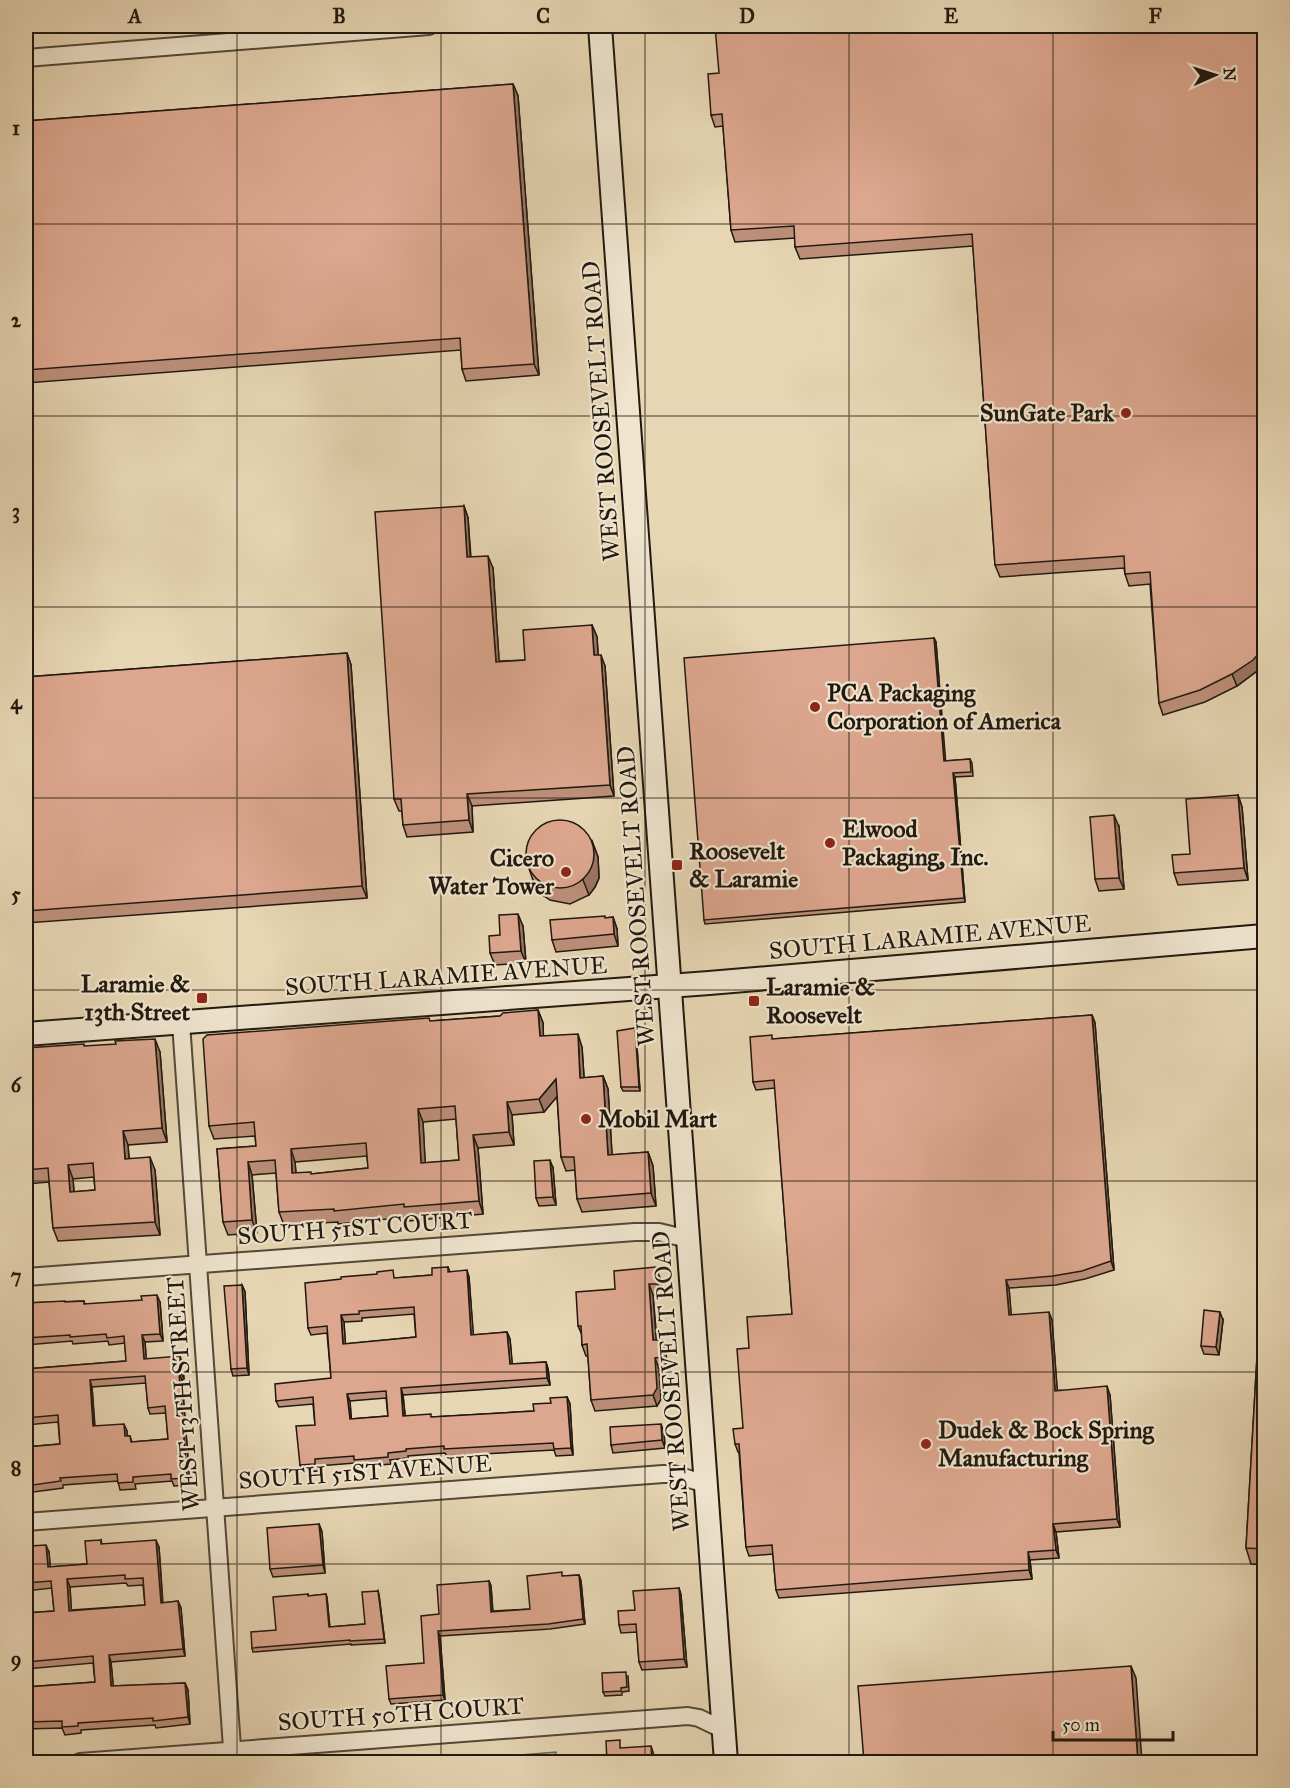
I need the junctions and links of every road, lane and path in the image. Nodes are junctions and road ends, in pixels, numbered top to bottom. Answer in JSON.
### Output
{"nodes":[{"id":1,"x":429,"y":26,"type":"edge"},
{"id":2,"x":600,"y":26,"type":"edge"},
{"id":3,"x":26,"y":58,"type":"edge"},
{"id":4,"x":1254,"y":937,"type":"edge"},
{"id":5,"x":670,"y":986,"type":"junction"},
{"id":6,"x":181,"y":1023,"type":"junction"},
{"id":7,"x":26,"y":1034,"type":"edge"},
{"id":8,"x":688,"y":1239,"type":"junction"},
{"id":9,"x":198,"y":1264,"type":"junction"},
{"id":10,"x":26,"y":1277,"type":"edge"},
{"id":11,"x":706,"y":1484,"type":"junction"},
{"id":12,"x":215,"y":1508,"type":"junction"},
{"id":13,"x":26,"y":1522,"type":"edge"},
{"id":14,"x":724,"y":1730,"type":"junction"},
{"id":15,"x":233,"y":1757,"type":"edge"},
{"id":16,"x":80,"y":1762,"type":"edge"},
{"id":17,"x":726,"y":1762,"type":"edge"}],
"edges":[{"from":1,"to":3,"type":"street"},
{"from":2,"to":5,"type":"main road","name":"WEST ROOSEVELT ROAD"},
{"from":4,"to":5,"type":"main road","name":"SOUTH LARAMIE AVENUE"},
{"from":5,"to":6,"type":"main road","name":"SOUTH LARAMIE AVENUE"},
{"from":5,"to":8,"type":"main road","name":"WEST ROOSEVELT ROAD"},
{"from":6,"to":7,"type":"main road","name":"SOUTH LARAMIE AVENUE"},
{"from":6,"to":9,"type":"street","name":"WEST 13TH STREET"},
{"from":8,"to":9,"type":"street","name":"SOUTH 51ST COURT"},
{"from":8,"to":11,"type":"main road","name":"WEST ROOSEVELT ROAD"},
{"from":9,"to":10,"type":"street","name":"SOUTH 51ST COURT"},
{"from":9,"to":12,"type":"street","name":"WEST 13TH STREET"},
{"from":11,"to":12,"type":"street","name":"SOUTH 51ST AVENUE"},
{"from":11,"to":14,"type":"main road","name":"WEST ROOSEVELT ROAD"},
{"from":12,"to":13,"type":"street","name":"SOUTH 51ST AVENUE"},
{"from":12,"to":15,"type":"street","name":"WEST 13TH STREET"},
{"from":14,"to":15,"type":"street","name":"SOUTH 50TH COURT"},
{"from":14,"to":17,"type":"main road","name":"WEST ROOSEVELT ROAD"},
{"from":15,"to":16,"type":"street","name":"SOUTH 50TH COURT"}]}
